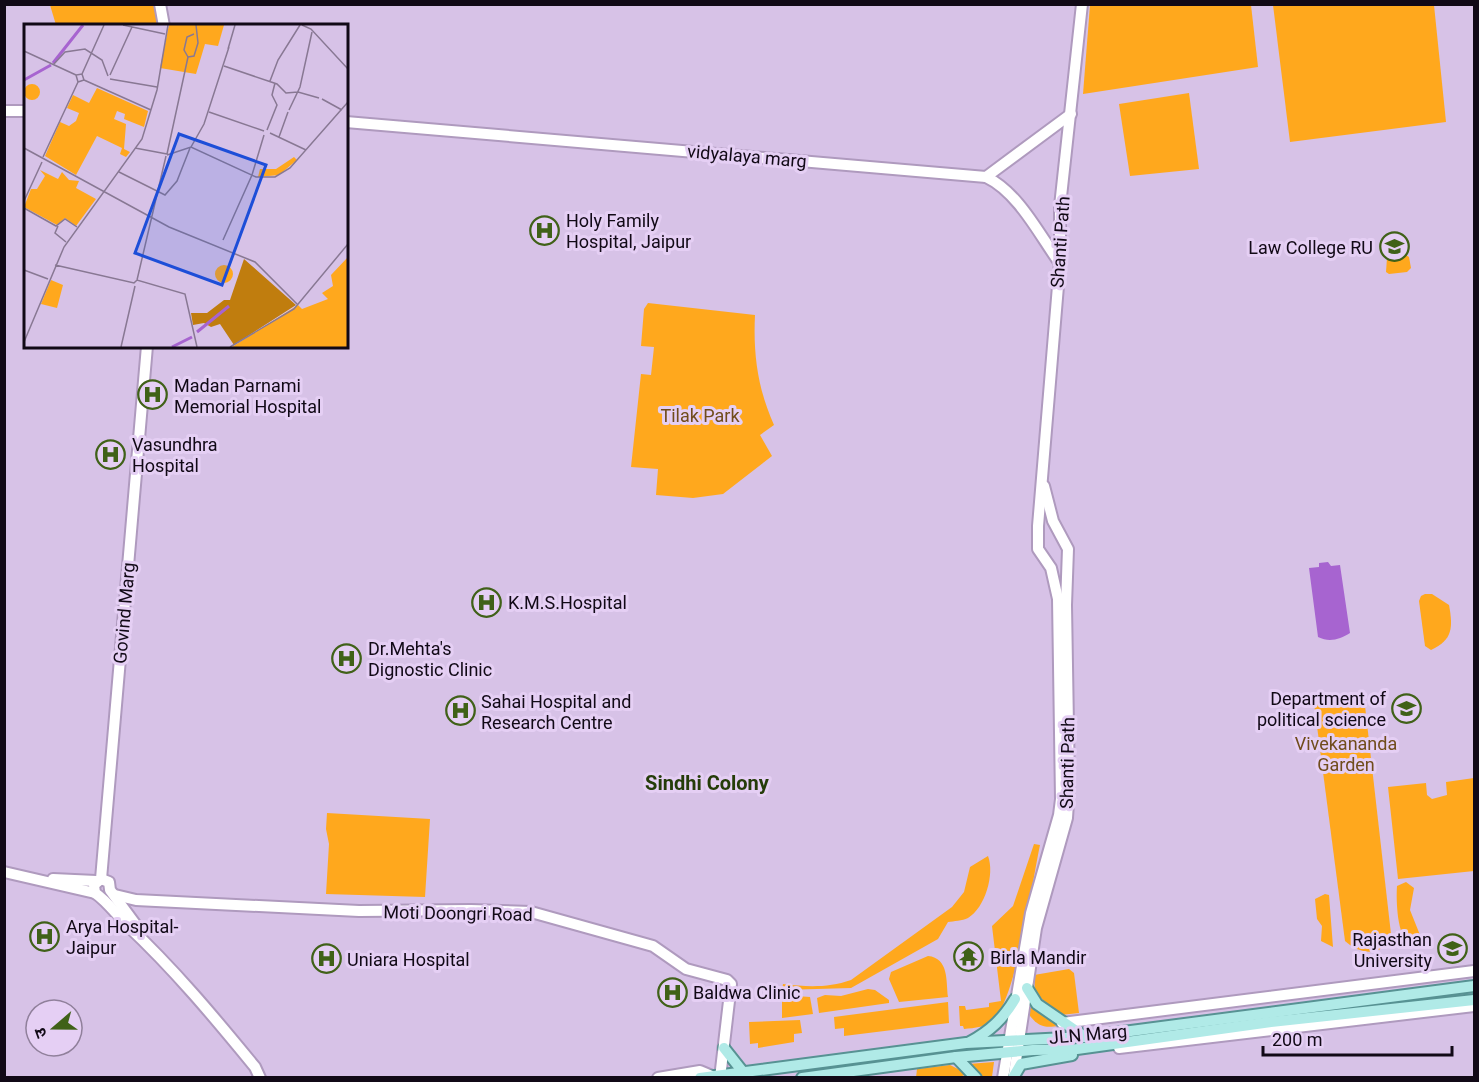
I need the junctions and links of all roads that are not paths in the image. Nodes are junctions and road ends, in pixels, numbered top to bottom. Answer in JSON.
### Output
{"nodes":[{"id":1,"x":160,"y":4,"type":"edge"},
{"id":2,"x":1082,"y":4,"type":"edge"},
{"id":3,"x":164,"y":24,"type":"edge"},
{"id":4,"x":4,"y":111,"type":"edge"},
{"id":5,"x":24,"y":111,"type":"edge"},
{"id":6,"x":1071,"y":114,"type":"junction"},
{"id":7,"x":348,"y":122,"type":"edge"},
{"id":8,"x":986,"y":177,"type":"junction"},
{"id":9,"x":1059,"y":262,"type":"junction"},
{"id":10,"x":147,"y":348,"type":"edge"},
{"id":11,"x":1042,"y":480,"type":"junction"},
{"id":12,"x":1062,"y":535,"type":"junction"},
{"id":13,"x":1040,"y":537,"type":"junction"},
{"id":14,"x":1068,"y":554,"type":"junction"},
{"id":15,"x":1044,"y":560,"type":"junction"},
{"id":16,"x":4,"y":872,"type":"edge"},
{"id":17,"x":41,"y":879,"type":"junction"},
{"id":18,"x":99,"y":880,"type":"junction"},
{"id":19,"x":106,"y":894,"type":"junction"},
{"id":20,"x":1474,"y":971,"type":"edge"},
{"id":21,"x":1474,"y":986,"type":"edge"},
{"id":22,"x":1026,"y":988,"type":"junction"},
{"id":23,"x":1015,"y":999,"type":"junction"},
{"id":24,"x":1474,"y":1000,"type":"edge"},
{"id":25,"x":1474,"y":1006,"type":"edge"},
{"id":26,"x":1062,"y":1023,"type":"junction"},
{"id":27,"x":1085,"y":1037,"type":"junction"},
{"id":28,"x":1021,"y":1039,"type":"junction"},
{"id":29,"x":1007,"y":1041,"type":"junction"},
{"id":30,"x":967,"y":1043,"type":"junction"},
{"id":31,"x":1120,"y":1046,"type":"junction"},
{"id":32,"x":724,"y":1048,"type":"junction"},
{"id":33,"x":1019,"y":1052,"type":"junction"},
{"id":34,"x":1006,"y":1053,"type":"junction"},
{"id":35,"x":956,"y":1057,"type":"junction"},
{"id":36,"x":743,"y":1072,"type":"junction"},
{"id":37,"x":713,"y":1076,"type":"edge"},
{"id":38,"x":260,"y":1077,"type":"edge"},
{"id":39,"x":658,"y":1077,"type":"edge"},
{"id":40,"x":802,"y":1077,"type":"edge"},
{"id":41,"x":976,"y":1077,"type":"edge"},
{"id":42,"x":1010,"y":1077,"type":"edge"}],
"edges":[{"from":1,"to":3,"type":"street"},
{"from":2,"to":6,"type":"street","name":"Shanti Path"},
{"from":4,"to":5,"type":"street"},
{"from":6,"to":8,"type":"street"},
{"from":6,"to":9,"type":"street","name":"Shanti Path"},
{"from":7,"to":8,"type":"street","name":"vidyalaya marg"},
{"from":8,"to":9,"type":"street"},
{"from":9,"to":11,"type":"street","name":"Shanti Path"},
{"from":10,"to":18,"type":"street","name":"Govind Marg"},
{"from":11,"to":12,"type":"street"},
{"from":11,"to":13,"type":"street","name":"Shanti Path"},
{"from":12,"to":13,"type":"street"},
{"from":12,"to":14,"type":"street"},
{"from":13,"to":15,"type":"street"},
{"from":14,"to":15,"type":"street"},
{"from":14,"to":22,"type":"street","name":"Shanti Path"},
{"from":15,"to":23,"type":"street"},
{"from":16,"to":17,"type":"street","name":"Moti Doongri Road"},
{"from":17,"to":18,"type":"street","name":"Moti Doongri Road"},
{"from":17,"to":19,"type":"street","name":"Moti Doongri Road"},
{"from":18,"to":19,"type":"street"},
{"from":19,"to":32,"type":"street","name":"Moti Doongri Road"},
{"from":19,"to":38,"type":"street"},
{"from":20,"to":26,"type":"street"},
{"from":21,"to":27,"type":"main road","name":"JLN Marg"},
{"from":22,"to":26,"type":"main road"},
{"from":22,"to":28,"type":"street","name":"Shanti Path"},
{"from":23,"to":29,"type":"street"},
{"from":23,"to":30,"type":"main road"},
{"from":24,"to":31,"type":"main road","name":"JLN Marg"},
{"from":25,"to":31,"type":"street"},
{"from":26,"to":27,"type":"main road"},
{"from":27,"to":28,"type":"main road","name":"JLN Marg"},
{"from":28,"to":29,"type":"main road","name":"JLN Marg"},
{"from":28,"to":33,"type":"street","name":"Shanti Path"},
{"from":29,"to":30,"type":"main road","name":"JLN Marg"},
{"from":29,"to":34,"type":"street"},
{"from":30,"to":36,"type":"main road","name":"JLN Marg"},
{"from":31,"to":33,"type":"main road","name":"JLN Marg"},
{"from":31,"to":42,"type":"main road"},
{"from":32,"to":36,"type":"main road"},
{"from":32,"to":37,"type":"street","name":"Moti Doongri Road"},
{"from":33,"to":34,"type":"main road","name":"JLN Marg"},
{"from":33,"to":42,"type":"street","name":"Shanti Path"},
{"from":34,"to":35,"type":"main road","name":"JLN Marg"},
{"from":34,"to":42,"type":"street"},
{"from":35,"to":40,"type":"main road","name":"JLN Marg"},
{"from":35,"to":41,"type":"main road"},
{"from":36,"to":37,"type":"main road","name":"JLN Marg"},
{"from":37,"to":39,"type":"street"}]}
